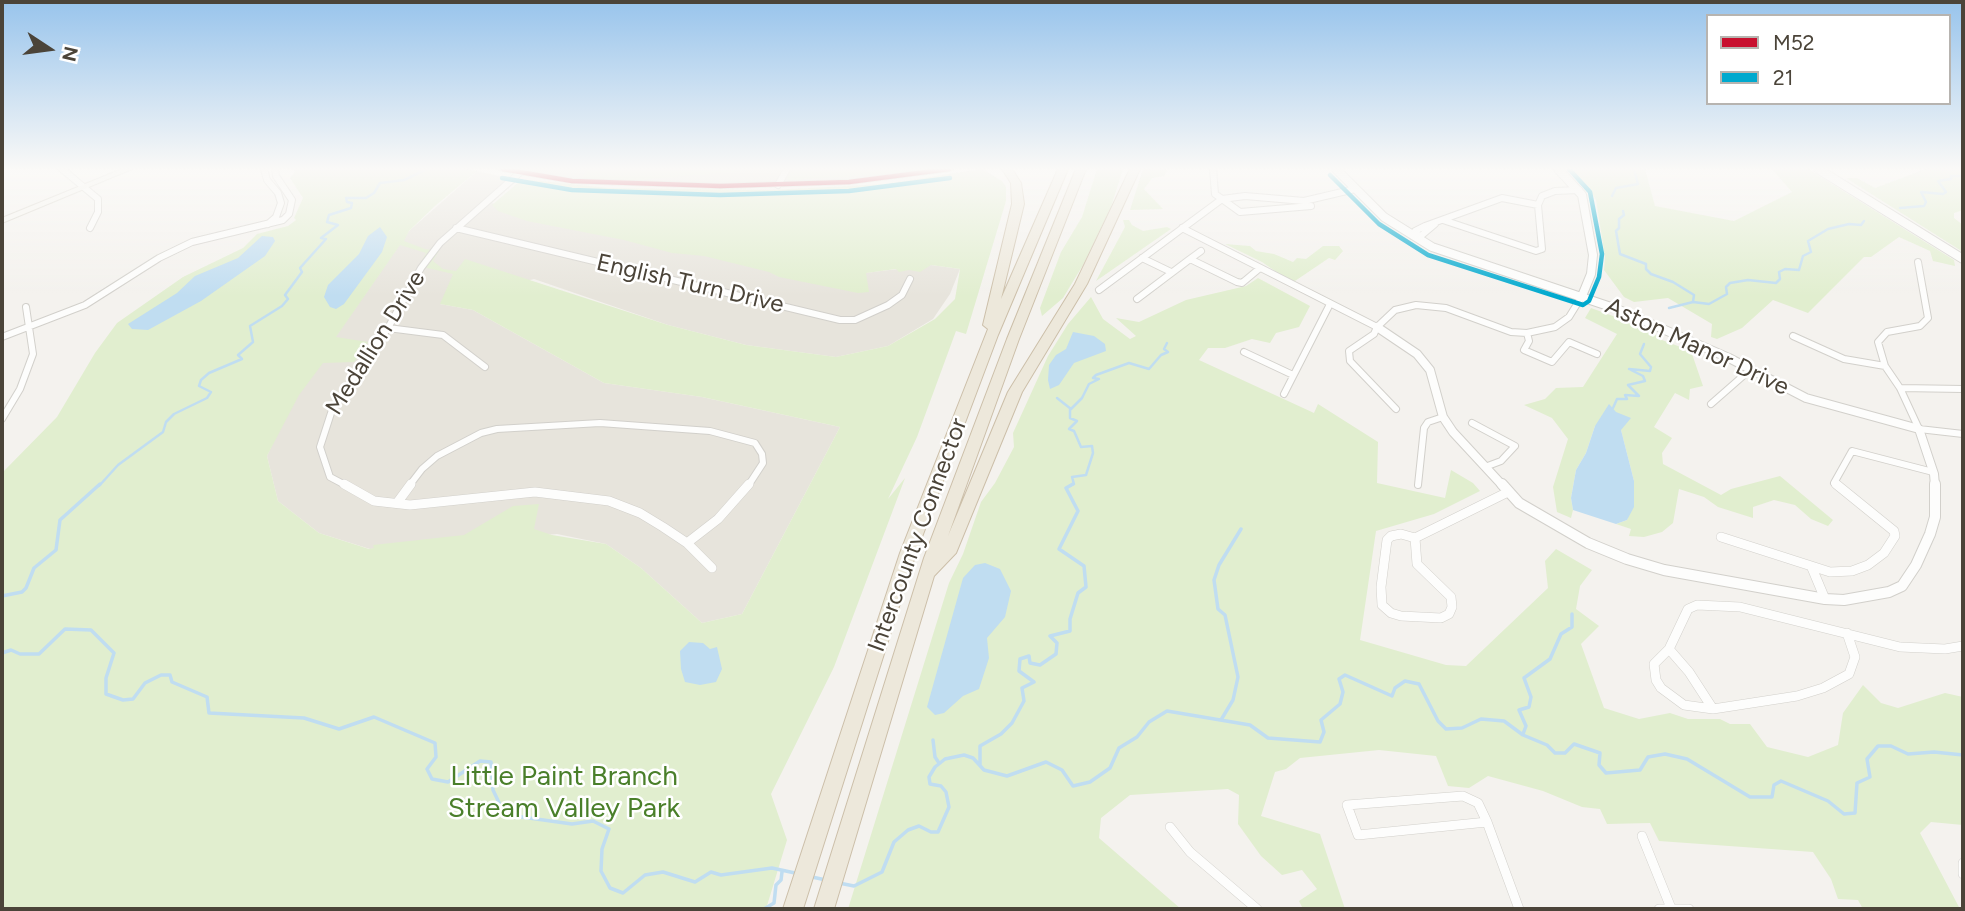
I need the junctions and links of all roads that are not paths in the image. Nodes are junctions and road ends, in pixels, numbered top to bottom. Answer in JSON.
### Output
{"nodes":[{"id":1,"x":26,"y":212,"type":"edge"},
{"id":2,"x":98,"y":212,"type":"edge"},
{"id":3,"x":278,"y":212,"type":"edge"},
{"id":4,"x":289,"y":212,"type":"edge"},
{"id":5,"x":475,"y":212,"type":"edge"},
{"id":6,"x":1016,"y":212,"type":"edge"},
{"id":7,"x":1045,"y":212,"type":"edge"},
{"id":8,"x":1064,"y":212,"type":"edge"},
{"id":9,"x":1115,"y":212,"type":"edge"},
{"id":10,"x":1206,"y":212,"type":"edge"},
{"id":11,"x":1378,"y":212,"type":"edge"},
{"id":12,"x":1466,"y":212,"type":"edge"},
{"id":13,"x":1539,"y":212,"type":"edge"},
{"id":14,"x":1584,"y":212,"type":"edge"},
{"id":15,"x":1886,"y":212,"type":"edge"},
{"id":16,"x":1443,"y":220,"type":"junction"},
{"id":17,"x":2,"y":221,"type":"edge"},
{"id":18,"x":266,"y":225,"type":"junction"},
{"id":19,"x":90,"y":228,"type":"dead end"},
{"id":20,"x":456,"y":228,"type":"junction"},
{"id":21,"x":1182,"y":228,"type":"junction"},
{"id":22,"x":1413,"y":236,"type":"junction"},
{"id":23,"x":1201,"y":251,"type":"dead end"},
{"id":24,"x":1142,"y":258,"type":"junction"},
{"id":25,"x":1191,"y":259,"type":"junction"},
{"id":26,"x":1963,"y":259,"type":"edge"},
{"id":27,"x":1918,"y":262,"type":"dead end"},
{"id":28,"x":1260,"y":268,"type":"junction"},
{"id":29,"x":1171,"y":272,"type":"junction"},
{"id":30,"x":910,"y":279,"type":"dead end"},
{"id":31,"x":1099,"y":290,"type":"dead end"},
{"id":32,"x":1582,"y":296,"type":"junction"},
{"id":33,"x":1137,"y":299,"type":"dead end"},
{"id":34,"x":1330,"y":304,"type":"junction"},
{"id":35,"x":26,"y":307,"type":"dead end"},
{"id":36,"x":1377,"y":327,"type":"junction"},
{"id":37,"x":30,"y":328,"type":"junction"},
{"id":38,"x":388,"y":328,"type":"junction"},
{"id":39,"x":1527,"y":334,"type":"junction"},
{"id":40,"x":1793,"y":336,"type":"dead end"},
{"id":41,"x":2,"y":337,"type":"edge"},
{"id":42,"x":1244,"y":352,"type":"dead end"},
{"id":43,"x":1597,"y":354,"type":"dead end"},
{"id":44,"x":485,"y":366,"type":"dead end"},
{"id":45,"x":1885,"y":366,"type":"junction"},
{"id":46,"x":1751,"y":369,"type":"junction"},
{"id":47,"x":977,"y":375,"type":"junction"},
{"id":48,"x":1293,"y":375,"type":"junction"},
{"id":49,"x":1900,"y":388,"type":"junction"},
{"id":50,"x":1963,"y":389,"type":"edge"},
{"id":51,"x":1284,"y":394,"type":"dead end"},
{"id":52,"x":1711,"y":404,"type":"dead end"},
{"id":53,"x":1396,"y":410,"type":"dead end"},
{"id":54,"x":1443,"y":417,"type":"junction"},
{"id":55,"x":2,"y":419,"type":"edge"},
{"id":56,"x":1472,"y":423,"type":"dead end"},
{"id":57,"x":1919,"y":429,"type":"junction"},
{"id":58,"x":1963,"y":434,"type":"edge"},
{"id":59,"x":1485,"y":467,"type":"junction"},
{"id":60,"x":1933,"y":472,"type":"junction"},
{"id":61,"x":1418,"y":485,"type":"dead end"},
{"id":62,"x":1508,"y":492,"type":"junction"},
{"id":63,"x":397,"y":503,"type":"junction"},
{"id":64,"x":1721,"y":537,"type":"dead end"},
{"id":65,"x":1415,"y":538,"type":"junction"},
{"id":66,"x":687,"y":543,"type":"junction"},
{"id":67,"x":712,"y":568,"type":"dead end"},
{"id":68,"x":1812,"y":568,"type":"junction"},
{"id":69,"x":929,"y":572,"type":"junction"},
{"id":70,"x":1825,"y":599,"type":"junction"},
{"id":71,"x":1847,"y":633,"type":"junction"},
{"id":72,"x":1963,"y":646,"type":"edge"},
{"id":73,"x":1669,"y":649,"type":"junction"},
{"id":74,"x":1713,"y":709,"type":"junction"},
{"id":75,"x":1487,"y":822,"type":"junction"},
{"id":76,"x":1170,"y":827,"type":"dead end"},
{"id":77,"x":1642,"y":836,"type":"dead end"},
{"id":78,"x":1963,"y":863,"type":"edge"},
{"id":79,"x":1963,"y":874,"type":"edge"},
{"id":80,"x":1671,"y":908,"type":"edge"},
{"id":81,"x":793,"y":909,"type":"edge"},
{"id":82,"x":824,"y":909,"type":"edge"},
{"id":83,"x":1257,"y":909,"type":"edge"},
{"id":84,"x":1519,"y":909,"type":"edge"},
{"id":85,"x":1659,"y":909,"type":"edge"},
{"id":86,"x":1689,"y":909,"type":"edge"}],
"edges":[{"from":1,"to":17,"type":"main road"},
{"from":2,"to":19,"type":"street"},
{"from":3,"to":18,"type":"street"},
{"from":4,"to":18,"type":"street"},
{"from":5,"to":20,"type":"street","name":"Medallion Drive"},
{"from":6,"to":47,"type":"highway"},
{"from":7,"to":47,"type":"highway","name":"Intercounty Connector"},
{"from":8,"to":69,"type":"highway","name":"Intercounty Connector"},
{"from":9,"to":69,"type":"highway"},
{"from":10,"to":21,"type":"street"},
{"from":11,"to":22,"type":"street","name":"Aston Manor Drive"},
{"from":12,"to":16,"type":"street"},
{"from":13,"to":16,"type":"street"},
{"from":14,"to":32,"type":"street"},
{"from":15,"to":26,"type":"street"},
{"from":16,"to":22,"type":"street"},
{"from":18,"to":37,"type":"street"},
{"from":20,"to":30,"type":"street","name":"English Turn Drive"},
{"from":20,"to":38,"type":"street","name":"Medallion Drive"},
{"from":21,"to":24,"type":"street"},
{"from":21,"to":28,"type":"street"},
{"from":22,"to":32,"type":"street","name":"Aston Manor Drive"},
{"from":23,"to":25,"type":"street"},
{"from":24,"to":29,"type":"street"},
{"from":24,"to":31,"type":"street"},
{"from":25,"to":28,"type":"street"},
{"from":25,"to":29,"type":"street"},
{"from":27,"to":45,"type":"street"},
{"from":28,"to":34,"type":"street"},
{"from":29,"to":33,"type":"street"},
{"from":32,"to":39,"type":"street"},
{"from":32,"to":46,"type":"street","name":"Aston Manor Drive"},
{"from":34,"to":36,"type":"street"},
{"from":34,"to":48,"type":"street"},
{"from":35,"to":37,"type":"street"},
{"from":36,"to":39,"type":"street"},
{"from":36,"to":53,"type":"street"},
{"from":36,"to":54,"type":"street"},
{"from":37,"to":41,"type":"street"},
{"from":37,"to":55,"type":"street"},
{"from":38,"to":44,"type":"street"},
{"from":38,"to":63,"type":"street","name":"Medallion Drive"},
{"from":39,"to":43,"type":"street"},
{"from":40,"to":45,"type":"street"},
{"from":42,"to":48,"type":"street"},
{"from":45,"to":49,"type":"street"},
{"from":46,"to":52,"type":"street"},
{"from":46,"to":57,"type":"street","name":"Aston Manor Drive"},
{"from":47,"to":81,"type":"highway","name":"Intercounty Connector"},
{"from":48,"to":51,"type":"street"},
{"from":49,"to":50,"type":"street"},
{"from":49,"to":57,"type":"street"},
{"from":54,"to":59,"type":"street"},
{"from":54,"to":61,"type":"street"},
{"from":56,"to":59,"type":"street"},
{"from":57,"to":58,"type":"street","name":"Aston Manor Drive"},
{"from":57,"to":60,"type":"street"},
{"from":59,"to":62,"type":"street"},
{"from":60,"to":68,"type":"street"},
{"from":60,"to":70,"type":"street"},
{"from":62,"to":65,"type":"street"},
{"from":62,"to":70,"type":"street"},
{"from":63,"to":66,"type":"street","name":"Medallion Drive"},
{"from":63,"to":66,"type":"street"},
{"from":64,"to":68,"type":"street"},
{"from":65,"to":65,"type":"street"},
{"from":66,"to":67,"type":"street","name":"Medallion Drive"},
{"from":68,"to":70,"type":"street"},
{"from":69,"to":82,"type":"highway","name":"Intercounty Connector"},
{"from":71,"to":72,"type":"street"},
{"from":71,"to":73,"type":"street"},
{"from":71,"to":74,"type":"street"},
{"from":73,"to":74,"type":"street"},
{"from":73,"to":74,"type":"street"},
{"from":75,"to":75,"type":"street"},
{"from":75,"to":84,"type":"street"},
{"from":76,"to":83,"type":"street"},
{"from":77,"to":80,"type":"street"},
{"from":78,"to":79,"type":"street"},
{"from":80,"to":85,"type":"street"},
{"from":80,"to":86,"type":"street"}]}
